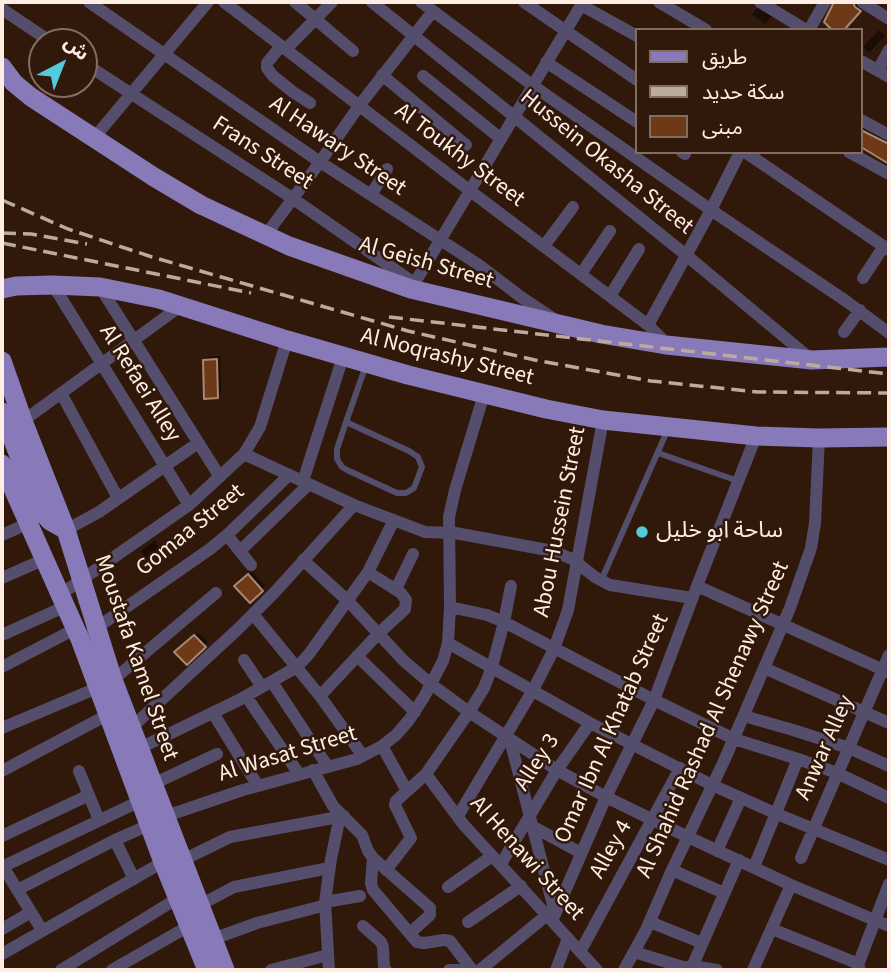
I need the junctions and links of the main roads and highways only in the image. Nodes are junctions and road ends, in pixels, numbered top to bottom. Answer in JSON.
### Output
{"nodes":[{"id":1,"x":2,"y":67,"type":"edge"},
{"id":2,"x":2,"y":289,"type":"edge"},
{"id":3,"x":889,"y":357,"type":"edge"},
{"id":4,"x":2,"y":361,"type":"edge"},
{"id":5,"x":2,"y":412,"type":"edge"},
{"id":6,"x":889,"y":437,"type":"edge"},
{"id":7,"x":2,"y":438,"type":"edge"},
{"id":8,"x":2,"y":464,"type":"edge"},
{"id":9,"x":66,"y":530,"type":"junction"},
{"id":10,"x":45,"y":559,"type":"junction"},
{"id":11,"x":84,"y":632,"type":"junction"},
{"id":12,"x":105,"y":684,"type":"junction"},
{"id":13,"x":158,"y":821,"type":"junction"},
{"id":14,"x":188,"y":911,"type":"junction"},
{"id":15,"x":207,"y":970,"type":"edge"},
{"id":16,"x":225,"y":970,"type":"edge"}],
"edges":[{"from":1,"to":3,"type":"main road","name":"Al Geish Street"},
{"from":2,"to":6,"type":"main road","name":"Al Noqrashy Street"},
{"from":4,"to":9,"type":"main road","name":"Moustafa Kamel Street"},
{"from":5,"to":9,"type":"main road"},
{"from":7,"to":10,"type":"main road"},
{"from":8,"to":10,"type":"main road","name":"Moustafa Kamel Street"},
{"from":9,"to":11,"type":"main road","name":"Moustafa Kamel Street"},
{"from":10,"to":11,"type":"main road","name":"Moustafa Kamel Street"},
{"from":11,"to":12,"type":"main road","name":"Moustafa Kamel Street"},
{"from":12,"to":13,"type":"main road","name":"Moustafa Kamel Street"},
{"from":12,"to":13,"type":"main road","name":"Moustafa Kamel Street"},
{"from":13,"to":14,"type":"main road","name":"Moustafa Kamel Street"},
{"from":13,"to":14,"type":"main road","name":"Moustafa Kamel Street"},
{"from":14,"to":15,"type":"main road","name":"Moustafa Kamel Street"},
{"from":14,"to":16,"type":"main road","name":"Moustafa Kamel Street"}]}
